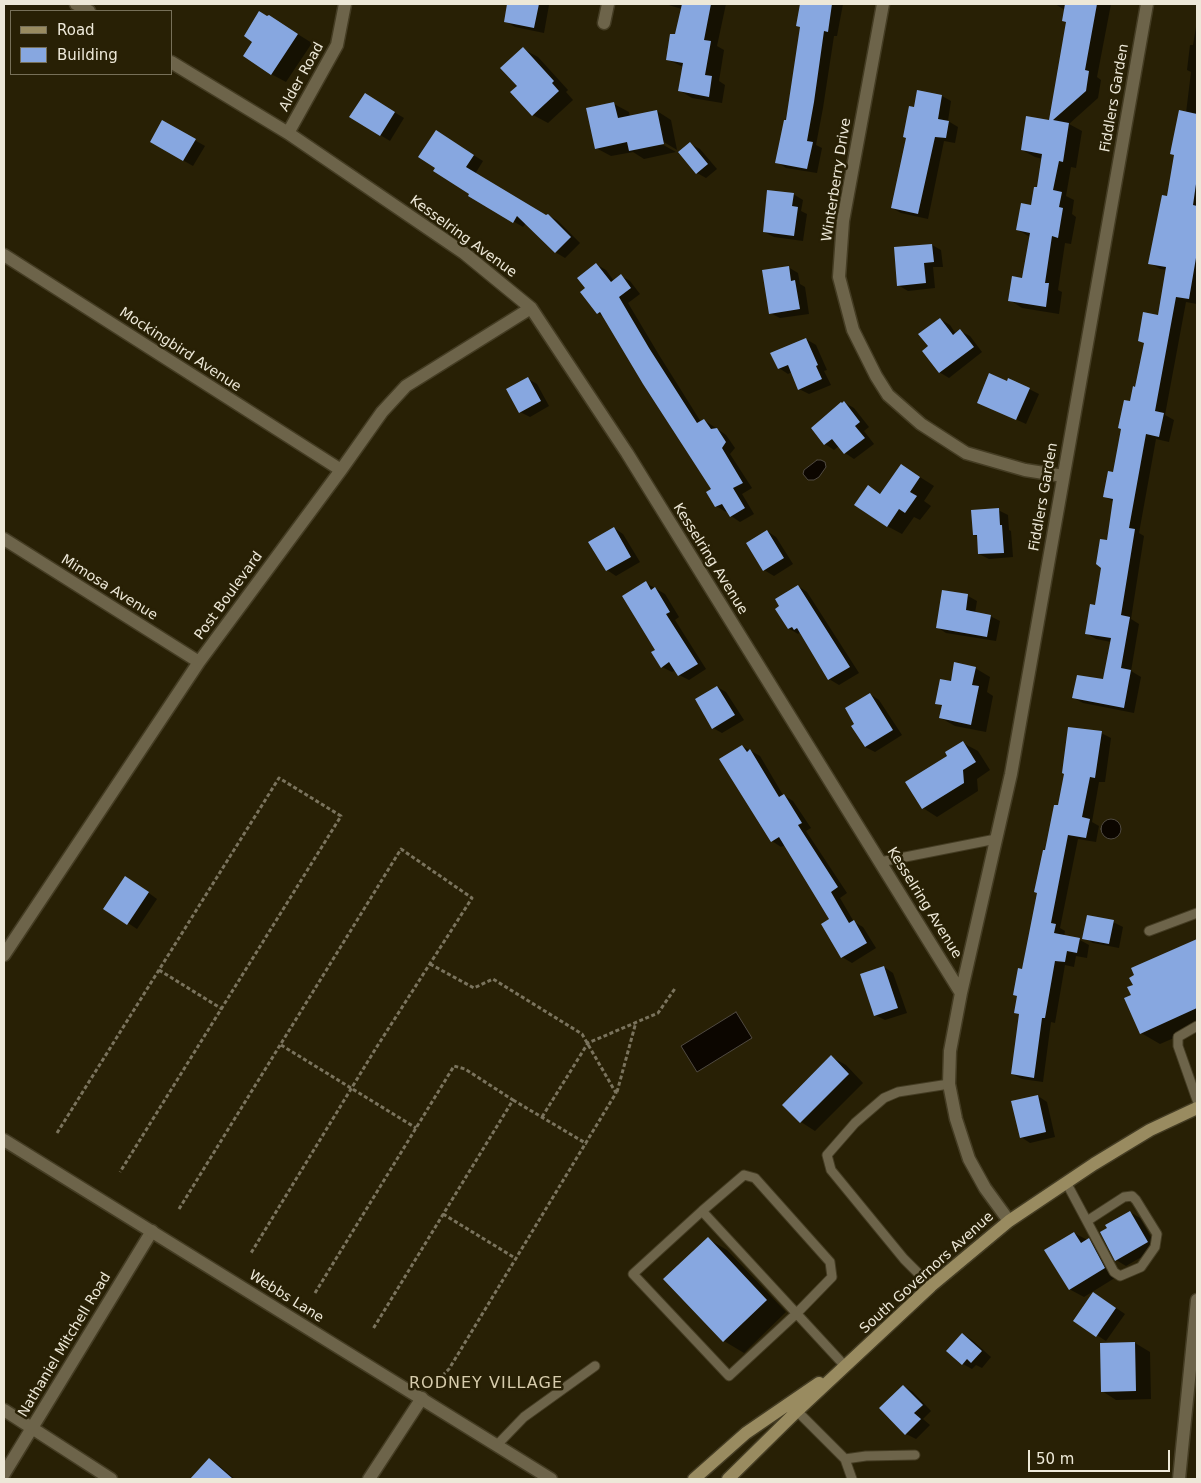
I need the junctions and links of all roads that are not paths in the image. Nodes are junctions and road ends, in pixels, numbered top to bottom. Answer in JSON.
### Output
{"nodes":[{"id":1,"x":76,"y":4,"type":"edge"},
{"id":2,"x":345,"y":4,"type":"edge"},
{"id":3,"x":608,"y":4,"type":"edge"},
{"id":4,"x":882,"y":4,"type":"edge"},
{"id":5,"x":1147,"y":4,"type":"edge"},
{"id":6,"x":87,"y":10,"type":"edge"},
{"id":7,"x":604,"y":23,"type":"dead end"},
{"id":8,"x":172,"y":63,"type":"edge"},
{"id":9,"x":288,"y":133,"type":"junction"},
{"id":10,"x":4,"y":255,"type":"edge"},
{"id":11,"x":531,"y":308,"type":"junction"},
{"id":12,"x":341,"y":470,"type":"junction"},
{"id":13,"x":1063,"y":476,"type":"junction"},
{"id":14,"x":4,"y":539,"type":"edge"},
{"id":15,"x":199,"y":662,"type":"junction"},
{"id":16,"x":996,"y":839,"type":"junction"},
{"id":17,"x":880,"y":862,"type":"junction"},
{"id":18,"x":1197,"y":912,"type":"edge"},
{"id":19,"x":1149,"y":931,"type":"dead end"},
{"id":20,"x":4,"y":955,"type":"edge"},
{"id":21,"x":962,"y":993,"type":"junction"},
{"id":22,"x":1197,"y":1026,"type":"edge"},
{"id":23,"x":948,"y":1084,"type":"junction"},
{"id":24,"x":1197,"y":1100,"type":"edge"},
{"id":25,"x":1197,"y":1108,"type":"edge"},
{"id":26,"x":4,"y":1140,"type":"edge"},
{"id":27,"x":1066,"y":1182,"type":"junction"},
{"id":28,"x":702,"y":1212,"type":"junction"},
{"id":29,"x":1009,"y":1221,"type":"junction"},
{"id":30,"x":1087,"y":1221,"type":"junction"},
{"id":31,"x":152,"y":1231,"type":"junction"},
{"id":32,"x":931,"y":1286,"type":"junction"},
{"id":33,"x":1197,"y":1300,"type":"edge"},
{"id":34,"x":796,"y":1314,"type":"junction"},
{"id":35,"x":858,"y":1356,"type":"junction"},
{"id":36,"x":844,"y":1365,"type":"junction"},
{"id":37,"x":595,"y":1366,"type":"dead end"},
{"id":38,"x":422,"y":1398,"type":"junction"},
{"id":39,"x":4,"y":1410,"type":"edge"},
{"id":40,"x":797,"y":1411,"type":"junction"},
{"id":41,"x":32,"y":1428,"type":"junction"},
{"id":42,"x":497,"y":1445,"type":"junction"},
{"id":43,"x":915,"y":1455,"type":"dead end"},
{"id":44,"x":845,"y":1459,"type":"junction"},
{"id":45,"x":4,"y":1474,"type":"edge"},
{"id":46,"x":731,"y":1477,"type":"edge"},
{"id":47,"x":111,"y":1479,"type":"edge"},
{"id":48,"x":369,"y":1479,"type":"edge"},
{"id":49,"x":551,"y":1479,"type":"edge"},
{"id":50,"x":694,"y":1479,"type":"edge"},
{"id":51,"x":852,"y":1479,"type":"edge"},
{"id":52,"x":1180,"y":1479,"type":"edge"}],
"edges":[{"from":1,"to":6,"type":"street"},
{"from":2,"to":9,"type":"street","name":"Alder Road"},
{"from":3,"to":7,"type":"street"},
{"from":4,"to":13,"type":"street","name":"Winterberry Drive"},
{"from":5,"to":13,"type":"street","name":"Fiddlers Garden"},
{"from":8,"to":9,"type":"street","name":"Kesselring Avenue"},
{"from":9,"to":11,"type":"street","name":"Kesselring Avenue"},
{"from":10,"to":12,"type":"street","name":"Mockingbird Avenue"},
{"from":11,"to":12,"type":"street","name":"Post Boulevard"},
{"from":11,"to":17,"type":"street","name":"Kesselring Avenue"},
{"from":12,"to":15,"type":"street","name":"Post Boulevard"},
{"from":13,"to":16,"type":"street","name":"Fiddlers Garden"},
{"from":14,"to":15,"type":"street","name":"Mimosa Avenue"},
{"from":15,"to":20,"type":"street","name":"Post Boulevard"},
{"from":16,"to":17,"type":"lane"},
{"from":16,"to":21,"type":"street","name":"Fiddlers Garden"},
{"from":17,"to":21,"type":"street","name":"Kesselring Avenue"},
{"from":18,"to":19,"type":"lane"},
{"from":21,"to":23,"type":"street"},
{"from":22,"to":24,"type":"lane"},
{"from":23,"to":29,"type":"street"},
{"from":23,"to":32,"type":"lane"},
{"from":25,"to":27,"type":"main road","name":"South Governors Avenue"},
{"from":26,"to":31,"type":"street","name":"Webbs Lane"},
{"from":27,"to":29,"type":"main road","name":"South Governors Avenue"},
{"from":27,"to":30,"type":"lane"},
{"from":28,"to":34,"type":"lane"},
{"from":28,"to":34,"type":"lane"},
{"from":28,"to":34,"type":"lane"},
{"from":29,"to":32,"type":"main road","name":"South Governors Avenue"},
{"from":30,"to":30,"type":"lane"},
{"from":31,"to":38,"type":"street","name":"Webbs Lane"},
{"from":31,"to":41,"type":"street","name":"Nathaniel Mitchell Road"},
{"from":32,"to":35,"type":"main road","name":"South Governors Avenue"},
{"from":33,"to":52,"type":"street"},
{"from":34,"to":36,"type":"lane"},
{"from":35,"to":36,"type":"main road"},
{"from":35,"to":40,"type":"main road","name":"South Governors Avenue"},
{"from":36,"to":50,"type":"main road"},
{"from":37,"to":42,"type":"lane"},
{"from":38,"to":42,"type":"street","name":"Webbs Lane"},
{"from":38,"to":48,"type":"street"},
{"from":39,"to":41,"type":"street"},
{"from":40,"to":44,"type":"lane"},
{"from":40,"to":46,"type":"main road","name":"South Governors Avenue"},
{"from":41,"to":45,"type":"street","name":"Nathaniel Mitchell Road"},
{"from":41,"to":47,"type":"street"},
{"from":42,"to":49,"type":"street","name":"Webbs Lane"},
{"from":43,"to":44,"type":"lane"},
{"from":44,"to":51,"type":"lane"}]}
